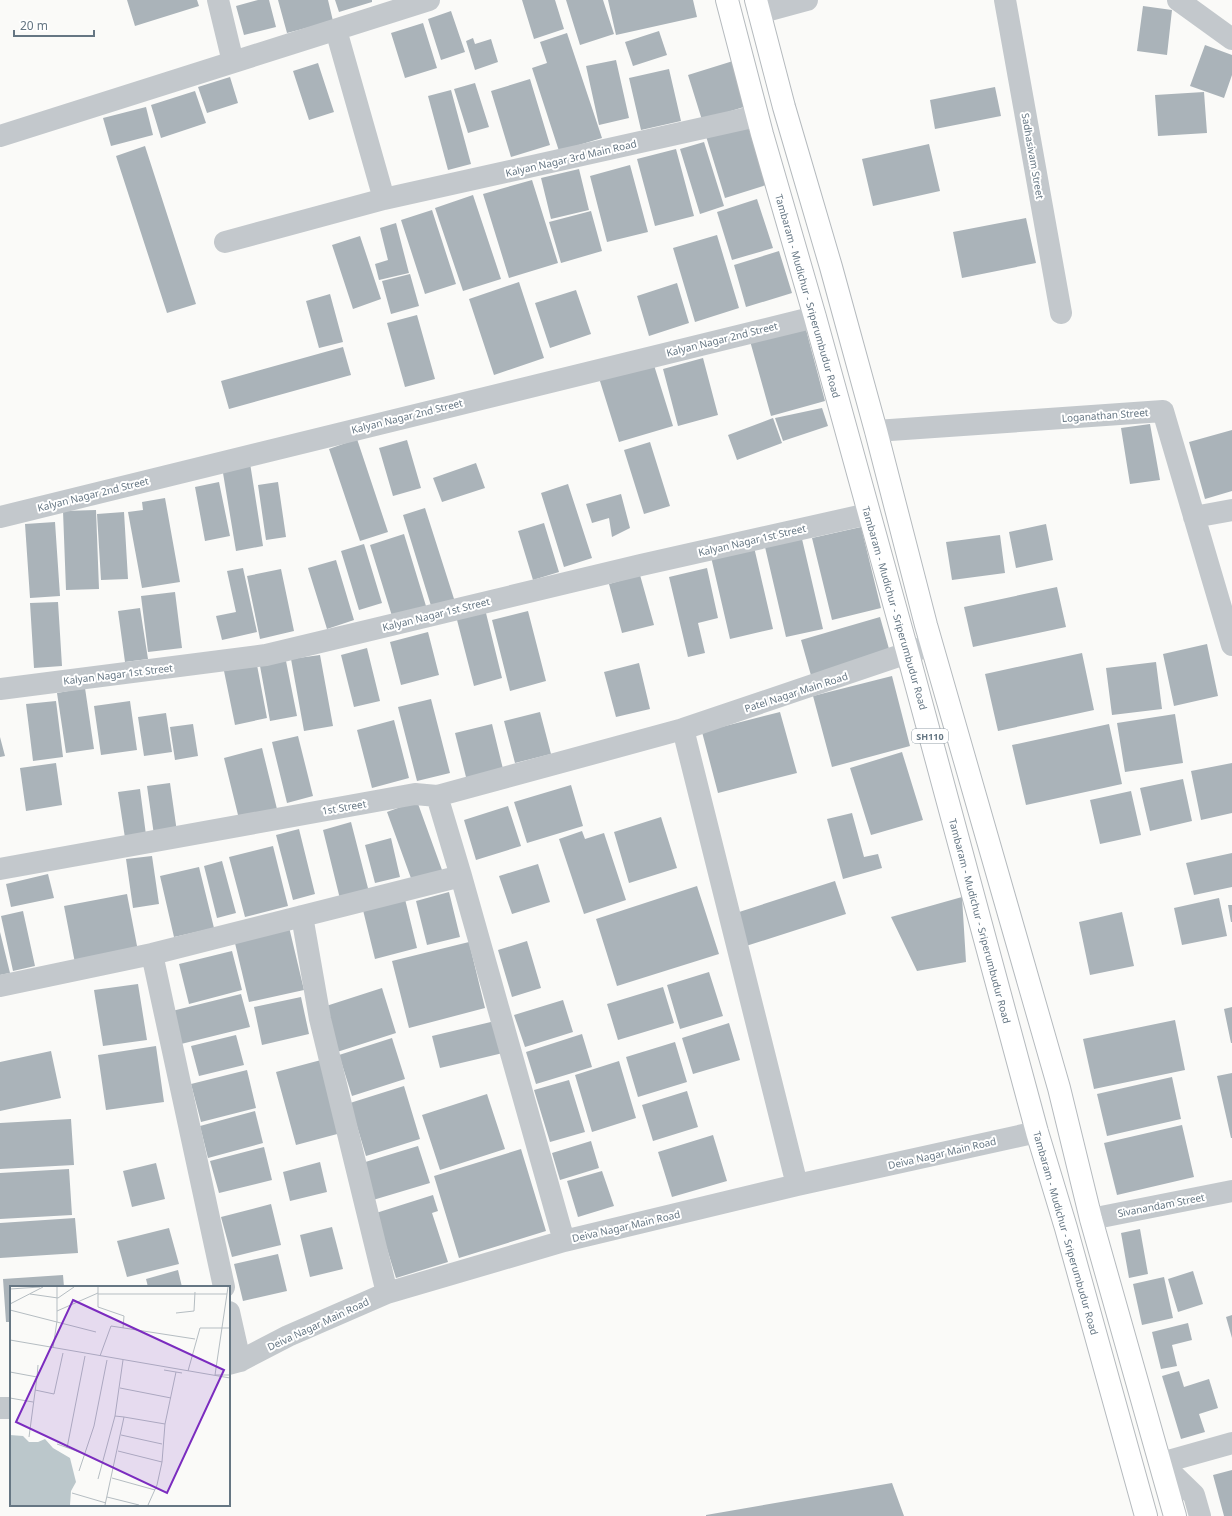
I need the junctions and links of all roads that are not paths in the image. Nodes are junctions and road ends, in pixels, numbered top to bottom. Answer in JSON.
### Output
{"nodes":[{"id":1,"x":218,"y":0,"type":"edge"},
{"id":2,"x":429,"y":0,"type":"edge"},
{"id":3,"x":727,"y":0,"type":"edge"},
{"id":4,"x":807,"y":0,"type":"edge"},
{"id":5,"x":1005,"y":0,"type":"edge"},
{"id":6,"x":1178,"y":0,"type":"edge"},
{"id":7,"x":758,"y":6,"type":"edge"},
{"id":8,"x":336,"y":30,"type":"junction"},
{"id":9,"x":1232,"y":39,"type":"edge"},
{"id":10,"x":233,"y":62,"type":"junction"},
{"id":11,"x":757,"y":116,"type":"junction"},
{"id":12,"x":0,"y":136,"type":"edge"},
{"id":13,"x":384,"y":199,"type":"junction"},
{"id":14,"x":225,"y":242,"type":"dead end"},
{"id":15,"x":1061,"y":313,"type":"dead end"},
{"id":16,"x":815,"y":317,"type":"junction"},
{"id":17,"x":876,"y":431,"type":"junction"},
{"id":18,"x":1232,"y":510,"type":"edge"},
{"id":19,"x":868,"y":514,"type":"junction"},
{"id":20,"x":0,"y":517,"type":"edge"},
{"id":21,"x":1194,"y":517,"type":"junction"},
{"id":22,"x":932,"y":645,"type":"junction"},
{"id":23,"x":1232,"y":645,"type":"edge"},
{"id":24,"x":908,"y":654,"type":"junction"},
{"id":25,"x":0,"y":684,"type":"edge"},
{"id":26,"x":0,"y":689,"type":"edge"},
{"id":27,"x":683,"y":729,"type":"junction"},
{"id":28,"x":437,"y":796,"type":"junction"},
{"id":29,"x":0,"y":869,"type":"edge"},
{"id":30,"x":460,"y":876,"type":"junction"},
{"id":31,"x":302,"y":916,"type":"junction"},
{"id":32,"x":152,"y":954,"type":"junction"},
{"id":33,"x":0,"y":986,"type":"edge"},
{"id":34,"x":1037,"y":1132,"type":"junction"},
{"id":35,"x":797,"y":1185,"type":"junction"},
{"id":36,"x":1232,"y":1191,"type":"edge"},
{"id":37,"x":1091,"y":1219,"type":"junction"},
{"id":38,"x":564,"y":1241,"type":"junction"},
{"id":39,"x":224,"y":1286,"type":"edge"},
{"id":40,"x":387,"y":1293,"type":"junction"},
{"id":41,"x":230,"y":1322,"type":"edge"},
{"id":42,"x":234,"y":1363,"type":"edge"},
{"id":43,"x":1232,"y":1443,"type":"edge"},
{"id":44,"x":1161,"y":1462,"type":"junction"},
{"id":45,"x":1172,"y":1506,"type":"edge"},
{"id":46,"x":1146,"y":1513,"type":"edge"},
{"id":47,"x":1200,"y":1516,"type":"edge"}],
"edges":[{"from":1,"to":10,"type":"street"},
{"from":2,"to":8,"type":"street"},
{"from":3,"to":11,"type":"main road","name":"Tambaram - Mudichur - Sriperumbudur Road","number":"SH110"},
{"from":4,"to":7,"type":"street"},
{"from":5,"to":15,"type":"street","name":"Sadhasivam Street"},
{"from":6,"to":9,"type":"street"},
{"from":7,"to":17,"type":"main road","number":"SH110"},
{"from":8,"to":10,"type":"street"},
{"from":8,"to":13,"type":"street"},
{"from":10,"to":12,"type":"street"},
{"from":11,"to":13,"type":"street","name":"Kalyan Nagar 3rd Main Road"},
{"from":11,"to":16,"type":"main road","name":"Tambaram - Mudichur - Sriperumbudur Road","number":"SH110"},
{"from":13,"to":14,"type":"street","name":"Kalyan Nagar 3rd Main Road"},
{"from":16,"to":19,"type":"main road","name":"Tambaram - Mudichur - Sriperumbudur Road","number":"SH110"},
{"from":16,"to":20,"type":"street","name":"Kalyan Nagar 2nd Street"},
{"from":17,"to":21,"type":"street","name":"Loganathan Street"},
{"from":17,"to":22,"type":"main road","number":"SH110"},
{"from":18,"to":21,"type":"street"},
{"from":19,"to":24,"type":"main road","name":"Tambaram - Mudichur - Sriperumbudur Road","number":"SH110"},
{"from":19,"to":26,"type":"street","name":"Kalyan Nagar 1st Street"},
{"from":21,"to":23,"type":"street","name":"Loganathan Street"},
{"from":22,"to":24,"type":"street","name":"Patel Nagar Main Road"},
{"from":22,"to":37,"type":"main road","number":"SH110"},
{"from":24,"to":27,"type":"street","name":"Patel Nagar Main Road"},
{"from":24,"to":34,"type":"main road","name":"Tambaram - Mudichur - Sriperumbudur Road","number":"SH110"},
{"from":25,"to":26,"type":"street"},
{"from":27,"to":28,"type":"street","name":"1st Street"},
{"from":27,"to":35,"type":"street"},
{"from":28,"to":29,"type":"street","name":"1st Street"},
{"from":28,"to":30,"type":"street"},
{"from":30,"to":31,"type":"street"},
{"from":30,"to":38,"type":"street"},
{"from":31,"to":32,"type":"street"},
{"from":31,"to":40,"type":"street"},
{"from":32,"to":33,"type":"street"},
{"from":32,"to":39,"type":"street"},
{"from":34,"to":35,"type":"street","name":"Deiva Nagar Main Road"},
{"from":34,"to":46,"type":"main road","name":"Tambaram - Mudichur - Sriperumbudur Road","number":"SH110"},
{"from":35,"to":38,"type":"street","name":"Deiva Nagar Main Road"},
{"from":36,"to":37,"type":"street","name":"Sivanandam Street"},
{"from":37,"to":44,"type":"main road","number":"SH110"},
{"from":38,"to":40,"type":"street","name":"Deiva Nagar Main Road"},
{"from":40,"to":42,"type":"street","name":"Deiva Nagar Main Road"},
{"from":41,"to":42,"type":"street"},
{"from":43,"to":44,"type":"street"},
{"from":44,"to":45,"type":"main road","number":"SH110"},
{"from":44,"to":47,"type":"street"}]}
